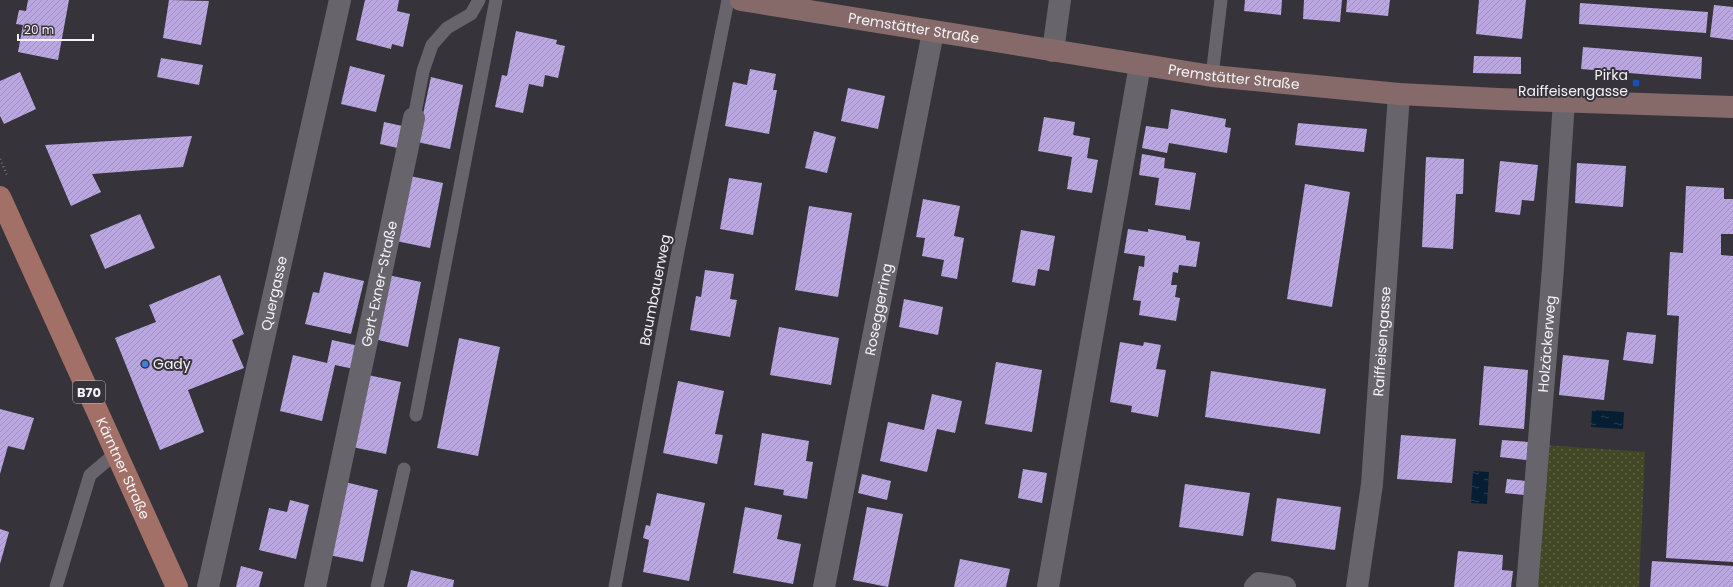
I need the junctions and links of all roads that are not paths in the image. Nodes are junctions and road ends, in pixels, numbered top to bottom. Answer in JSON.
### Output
{"nodes":[{"id":1,"x":340,"y":0,"type":"edge"},
{"id":2,"x":479,"y":0,"type":"edge"},
{"id":3,"x":496,"y":0,"type":"edge"},
{"id":4,"x":728,"y":0,"type":"edge"},
{"id":5,"x":741,"y":0,"type":"edge"},
{"id":6,"x":1060,"y":0,"type":"edge"},
{"id":7,"x":1222,"y":0,"type":"edge"},
{"id":8,"x":934,"y":32,"type":"junction"},
{"id":9,"x":1053,"y":51,"type":"junction"},
{"id":10,"x":1140,"y":65,"type":"junction"},
{"id":11,"x":1212,"y":76,"type":"junction"},
{"id":12,"x":1399,"y":94,"type":"junction"},
{"id":13,"x":1564,"y":101,"type":"junction"},
{"id":14,"x":1733,"y":107,"type":"edge"},
{"id":15,"x":414,"y":118,"type":"joint"},
{"id":16,"x":0,"y":197,"type":"edge"},
{"id":17,"x":416,"y":415,"type":"dead end"},
{"id":18,"x":116,"y":453,"type":"junction"},
{"id":19,"x":404,"y":469,"type":"dead end"},
{"id":20,"x":56,"y":587,"type":"edge"},
{"id":21,"x":177,"y":587,"type":"edge"},
{"id":22,"x":208,"y":587,"type":"edge"},
{"id":23,"x":315,"y":587,"type":"edge"},
{"id":24,"x":377,"y":587,"type":"edge"},
{"id":25,"x":615,"y":587,"type":"edge"},
{"id":26,"x":824,"y":587,"type":"edge"},
{"id":27,"x":1048,"y":587,"type":"edge"},
{"id":28,"x":1254,"y":587,"type":"edge"},
{"id":29,"x":1285,"y":587,"type":"edge"},
{"id":30,"x":1357,"y":587,"type":"edge"},
{"id":31,"x":1527,"y":587,"type":"edge"}],
"edges":[{"from":1,"to":22,"type":"street","name":"Quergasse"},
{"from":2,"to":15,"type":"lane","name":"Gert-Exner-Straße"},
{"from":3,"to":17,"type":"lane"},
{"from":4,"to":25,"type":"lane","name":"Baumbauerweg"},
{"from":5,"to":8,"type":"main road","name":"Premstätter Straße"},
{"from":6,"to":9,"type":"street"},
{"from":7,"to":11,"type":"lane"},
{"from":8,"to":9,"type":"main road","name":"Premstätter Straße"},
{"from":8,"to":26,"type":"street","name":"Roseggerring"},
{"from":9,"to":10,"type":"main road","name":"Premstätter Straße"},
{"from":10,"to":11,"type":"main road","name":"Premstätter Straße"},
{"from":10,"to":27,"type":"street"},
{"from":11,"to":12,"type":"main road","name":"Premstätter Straße"},
{"from":12,"to":13,"type":"main road","name":"Premstätter Straße"},
{"from":12,"to":30,"type":"street","name":"Raiffeisengasse"},
{"from":13,"to":14,"type":"main road","name":"Premstätter Straße"},
{"from":13,"to":31,"type":"street","name":"Holzäckerweg"},
{"from":15,"to":23,"type":"street","name":"Gert-Exner-Straße"},
{"from":16,"to":18,"type":"main road","name":"Kärntner Straße","number":"B70"},
{"from":18,"to":20,"type":"lane"},
{"from":18,"to":21,"type":"main road","name":"Kärntner Straße","number":"B70"},
{"from":19,"to":24,"type":"lane"},
{"from":28,"to":29,"type":"street"}]}
